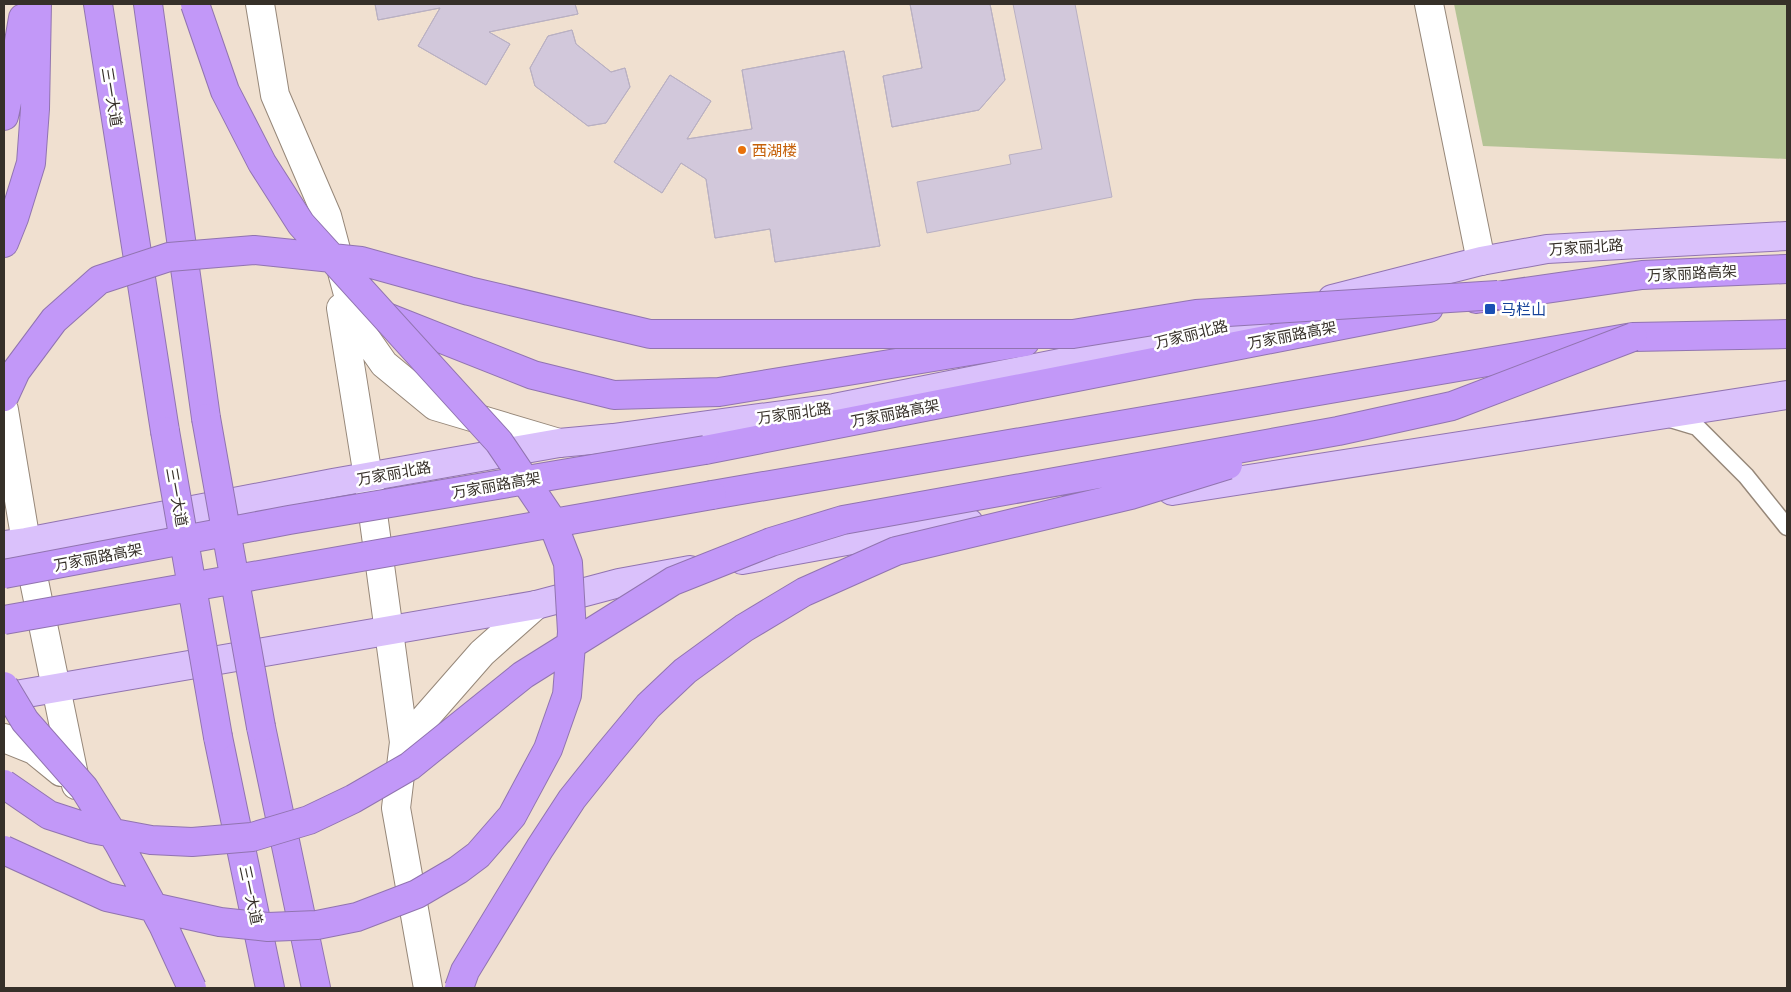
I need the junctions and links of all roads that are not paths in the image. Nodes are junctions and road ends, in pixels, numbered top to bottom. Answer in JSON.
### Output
{"nodes":[{"id":1,"x":26,"y":4,"type":"edge"},
{"id":2,"x":37,"y":4,"type":"edge"},
{"id":3,"x":98,"y":4,"type":"edge"},
{"id":4,"x":148,"y":4,"type":"edge"},
{"id":5,"x":194,"y":4,"type":"edge"},
{"id":6,"x":260,"y":4,"type":"edge"},
{"id":7,"x":1430,"y":4,"type":"edge"},
{"id":8,"x":4,"y":116,"type":"edge"},
{"id":9,"x":327,"y":216,"type":"junction"},
{"id":10,"x":1787,"y":236,"type":"edge"},
{"id":11,"x":4,"y":243,"type":"edge"},
{"id":12,"x":1481,"y":261,"type":"junction"},
{"id":13,"x":1787,"y":268,"type":"edge"},
{"id":14,"x":1498,"y":295,"type":"junction"},
{"id":15,"x":384,"y":316,"type":"junction"},
{"id":16,"x":1073,"y":334,"type":"junction"},
{"id":17,"x":1787,"y":334,"type":"edge"},
{"id":18,"x":1632,"y":337,"type":"junction"},
{"id":19,"x":1787,"y":395,"type":"edge"},
{"id":20,"x":4,"y":397,"type":"edge"},
{"id":21,"x":4,"y":410,"type":"edge"},
{"id":22,"x":1658,"y":415,"type":"junction"},
{"id":23,"x":1338,"y":431,"type":"junction"},
{"id":24,"x":559,"y":443,"type":"junction"},
{"id":25,"x":368,"y":477,"type":"junction"},
{"id":26,"x":1787,"y":527,"type":"edge"},
{"id":27,"x":15,"y":544,"type":"edge"},
{"id":28,"x":4,"y":574,"type":"edge"},
{"id":29,"x":536,"y":605,"type":"junction"},
{"id":30,"x":4,"y":620,"type":"edge"},
{"id":31,"x":389,"y":630,"type":"junction"},
{"id":32,"x":4,"y":686,"type":"edge"},
{"id":33,"x":56,"y":688,"type":"junction"},
{"id":34,"x":4,"y":697,"type":"edge"},
{"id":35,"x":4,"y":738,"type":"edge"},
{"id":36,"x":404,"y":742,"type":"junction"},
{"id":37,"x":4,"y":784,"type":"edge"},
{"id":38,"x":76,"y":785,"type":"junction"},
{"id":39,"x":4,"y":850,"type":"edge"},
{"id":40,"x":181,"y":988,"type":"edge"},
{"id":41,"x":192,"y":988,"type":"edge"},
{"id":42,"x":270,"y":988,"type":"edge"},
{"id":43,"x":316,"y":988,"type":"edge"},
{"id":44,"x":428,"y":988,"type":"edge"},
{"id":45,"x":458,"y":988,"type":"edge"}],
"edges":[{"from":1,"to":8,"type":"highway"},
{"from":2,"to":11,"type":"highway"},
{"from":3,"to":42,"type":"highway","name":"三一大道","bridge":true},
{"from":4,"to":43,"type":"highway","bridge":true},
{"from":5,"to":15,"type":"highway","bridge":true},
{"from":6,"to":9,"type":"main road"},
{"from":7,"to":12,"type":"main road"},
{"from":9,"to":24,"type":"main road"},
{"from":9,"to":25,"type":"main road"},
{"from":10,"to":12,"type":"main road","name":"万家丽北路"},
{"from":12,"to":24,"type":"main road","name":"万家丽北路"},
{"from":13,"to":14,"type":"highway","name":"万家丽路高架"},
{"from":14,"to":16,"type":"highway","bridge":true},
{"from":14,"to":28,"type":"highway","name":"万家丽路高架","bridge":true},
{"from":15,"to":16,"type":"highway","bridge":true},
{"from":15,"to":39,"type":"highway","bridge":true},
{"from":16,"to":20,"type":"highway","bridge":true},
{"from":17,"to":18,"type":"highway"},
{"from":18,"to":23,"type":"highway","bridge":true},
{"from":18,"to":30,"type":"highway","bridge":true},
{"from":19,"to":22,"type":"main road"},
{"from":21,"to":27,"type":"main road"},
{"from":22,"to":26,"type":"lane"},
{"from":22,"to":29,"type":"main road"},
{"from":23,"to":37,"type":"highway","bridge":true},
{"from":23,"to":45,"type":"highway","bridge":true},
{"from":24,"to":25,"type":"main road","name":"万家丽北路"},
{"from":25,"to":27,"type":"main road","name":"万家丽北路"},
{"from":25,"to":31,"type":"main road"},
{"from":27,"to":33,"type":"main road"},
{"from":29,"to":31,"type":"main road"},
{"from":29,"to":36,"type":"main road"},
{"from":31,"to":33,"type":"main road"},
{"from":31,"to":36,"type":"main road"},
{"from":32,"to":41,"type":"highway","bridge":true},
{"from":33,"to":34,"type":"main road"},
{"from":33,"to":38,"type":"main road"},
{"from":35,"to":38,"type":"main road"},
{"from":36,"to":44,"type":"main road"},
{"from":38,"to":40,"type":"main road"}]}
